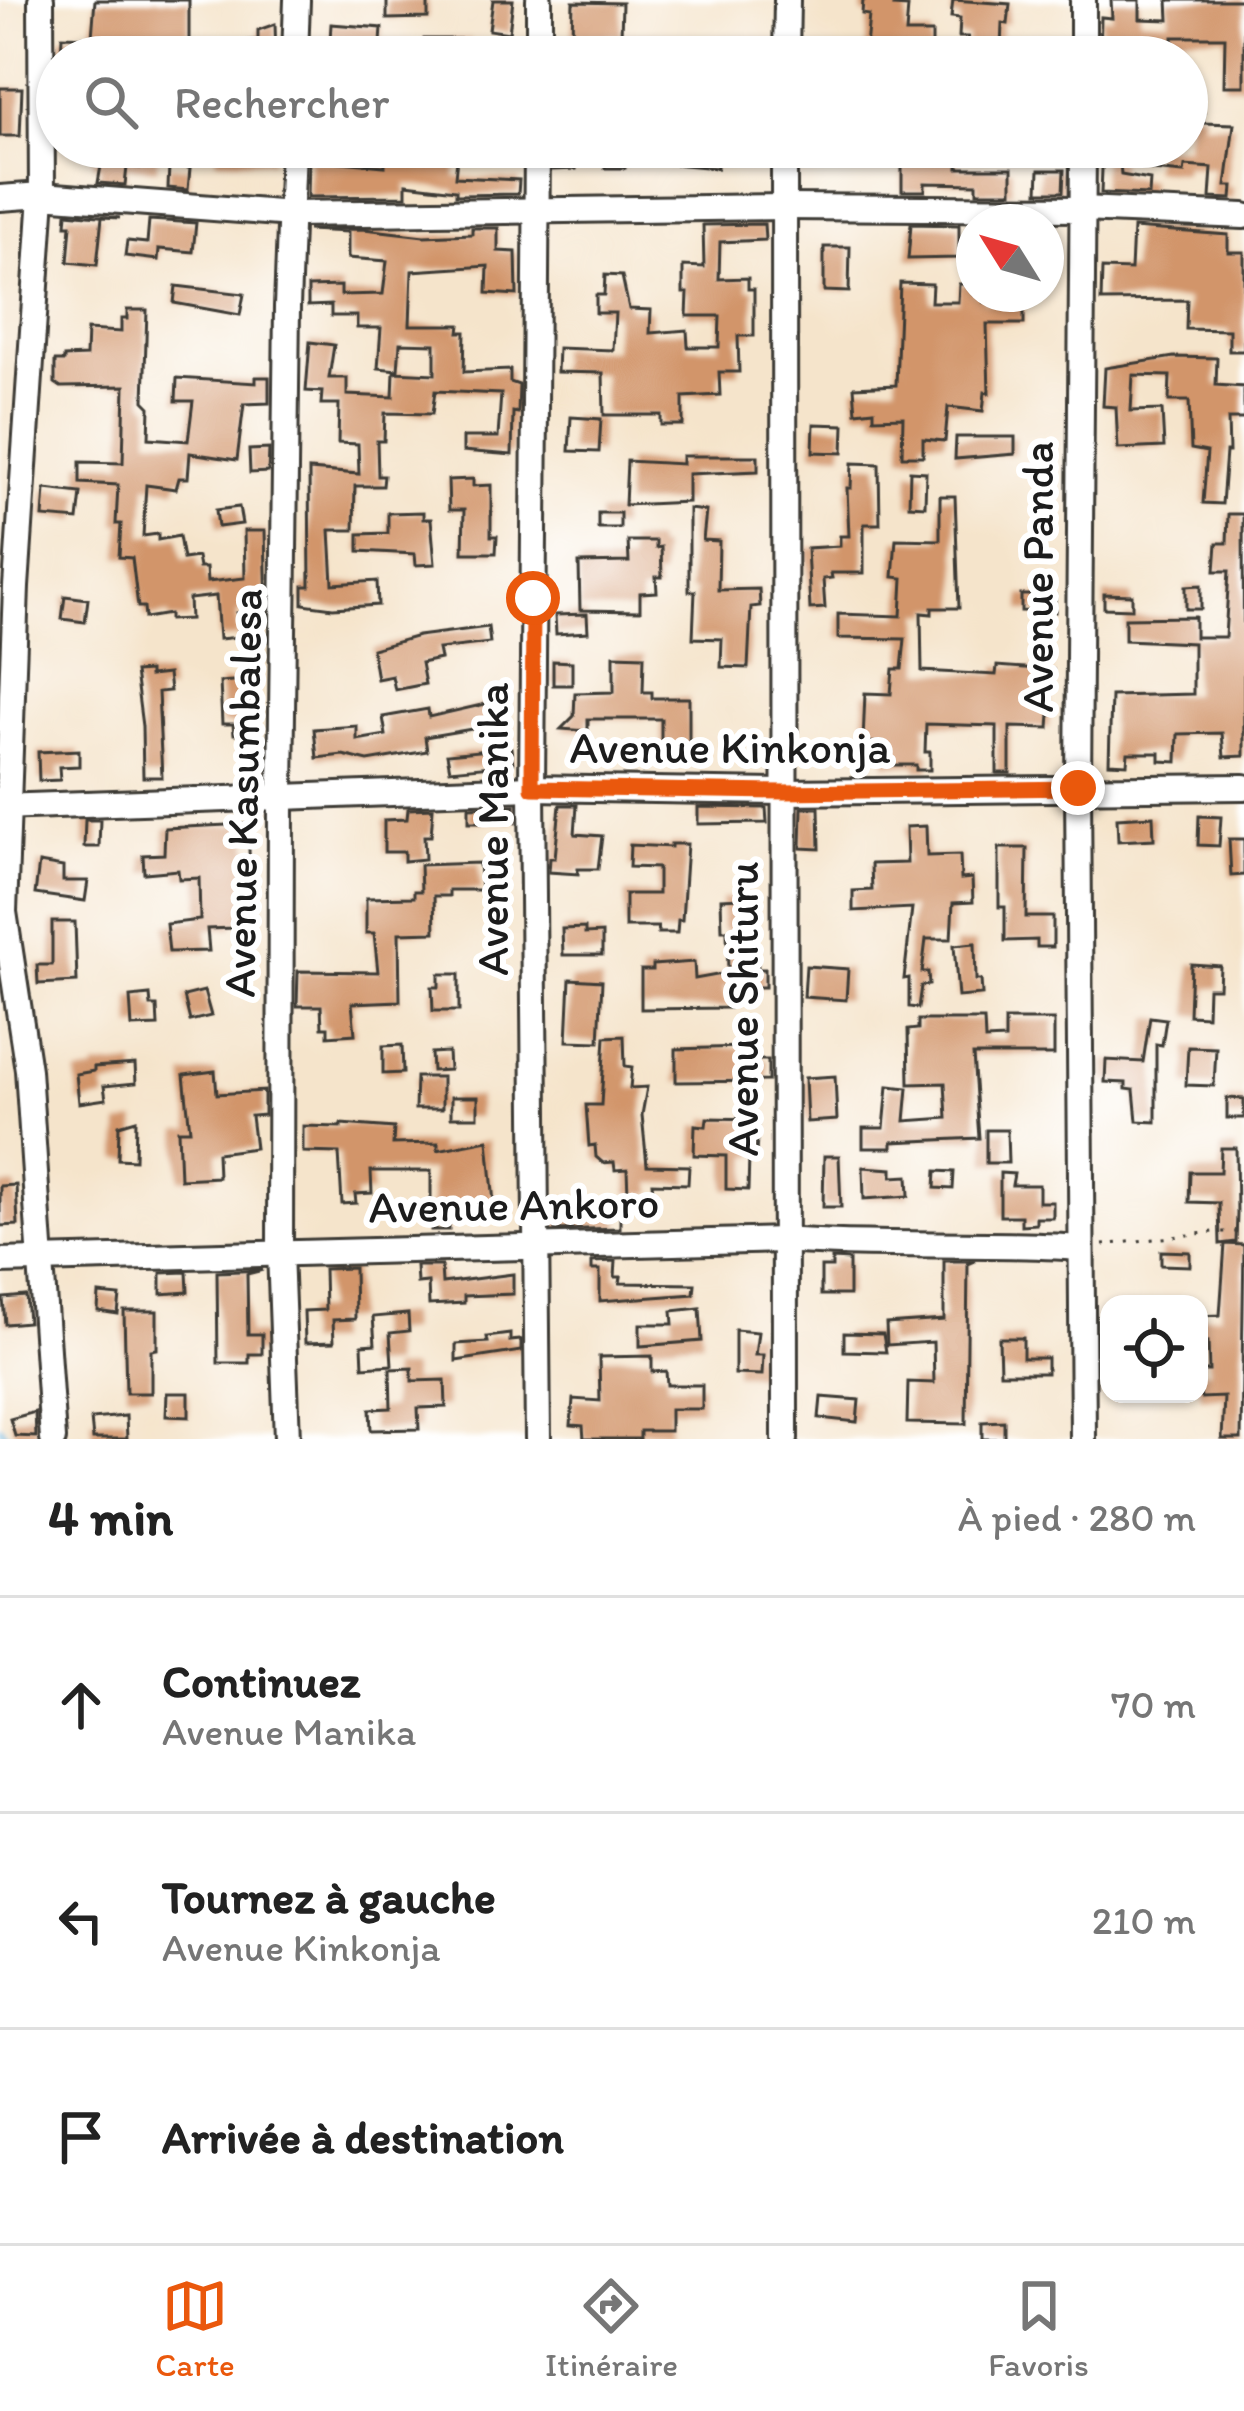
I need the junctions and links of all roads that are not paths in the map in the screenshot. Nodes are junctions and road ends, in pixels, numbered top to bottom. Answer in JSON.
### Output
{"nodes":[{"id":1,"x":41,"y":0,"type":"edge"},
{"id":2,"x":296,"y":0,"type":"edge"},
{"id":3,"x":539,"y":0,"type":"edge"},
{"id":4,"x":787,"y":0,"type":"edge"},
{"id":5,"x":1084,"y":0,"type":"edge"},
{"id":6,"x":41,"y":36,"type":"edge"},
{"id":7,"x":295,"y":36,"type":"edge"},
{"id":8,"x":539,"y":36,"type":"edge"},
{"id":9,"x":786,"y":36,"type":"edge"},
{"id":10,"x":1083,"y":36,"type":"edge"},
{"id":11,"x":42,"y":168,"type":"edge"},
{"id":12,"x":293,"y":168,"type":"edge"},
{"id":13,"x":537,"y":168,"type":"edge"},
{"id":14,"x":784,"y":168,"type":"edge"},
{"id":15,"x":1082,"y":168,"type":"edge"},
{"id":16,"x":42,"y":195,"type":"junction"},
{"id":17,"x":0,"y":198,"type":"edge"},
{"id":18,"x":783,"y":208,"type":"junction"},
{"id":19,"x":1082,"y":209,"type":"junction"},
{"id":20,"x":536,"y":211,"type":"junction"},
{"id":21,"x":292,"y":214,"type":"junction"},
{"id":22,"x":1244,"y":215,"type":"edge"},
{"id":23,"x":1244,"y":787,"type":"edge"},
{"id":24,"x":532,"y":788,"type":"junction"},
{"id":25,"x":1078,"y":788,"type":"junction"},
{"id":26,"x":784,"y":792,"type":"junction"},
{"id":27,"x":281,"y":794,"type":"junction"},
{"id":28,"x":3,"y":807,"type":"edge"},
{"id":29,"x":783,"y":1240,"type":"junction"},
{"id":30,"x":536,"y":1246,"type":"junction"},
{"id":31,"x":1081,"y":1248,"type":"junction"},
{"id":32,"x":280,"y":1251,"type":"junction"},
{"id":33,"x":40,"y":1258,"type":"junction"},
{"id":34,"x":0,"y":1261,"type":"edge"},
{"id":35,"x":53,"y":1439,"type":"edge"},
{"id":36,"x":286,"y":1439,"type":"edge"},
{"id":37,"x":538,"y":1439,"type":"edge"},
{"id":38,"x":785,"y":1439,"type":"edge"},
{"id":39,"x":1083,"y":1439,"type":"edge"}],
"edges":[{"from":1,"to":6,"type":"street"},
{"from":2,"to":7,"type":"street"},
{"from":3,"to":8,"type":"street"},
{"from":4,"to":9,"type":"street"},
{"from":5,"to":10,"type":"street"},
{"from":11,"to":16,"type":"street"},
{"from":12,"to":21,"type":"street","name":"Avenue Kasumbalesa"},
{"from":13,"to":20,"type":"street","name":"Avenue Manika"},
{"from":14,"to":18,"type":"street","name":"Avenue Shituru"},
{"from":15,"to":19,"type":"street","name":"Avenue Panda"},
{"from":16,"to":17,"type":"street"},
{"from":16,"to":21,"type":"street"},
{"from":16,"to":28,"type":"street"},
{"from":18,"to":19,"type":"street"},
{"from":18,"to":20,"type":"street"},
{"from":18,"to":26,"type":"street","name":"Avenue Shituru"},
{"from":19,"to":22,"type":"street"},
{"from":19,"to":25,"type":"street","name":"Avenue Panda"},
{"from":20,"to":21,"type":"street"},
{"from":20,"to":24,"type":"street","name":"Avenue Manika"},
{"from":21,"to":27,"type":"street","name":"Avenue Kasumbalesa"},
{"from":23,"to":25,"type":"street","name":"Avenue Kinkonja"},
{"from":24,"to":26,"type":"street","name":"Avenue Kinkonja"},
{"from":24,"to":27,"type":"street","name":"Avenue Kinkonja"},
{"from":24,"to":30,"type":"street","name":"Avenue Manika"},
{"from":25,"to":26,"type":"street","name":"Avenue Kinkonja"},
{"from":25,"to":31,"type":"street","name":"Avenue Panda"},
{"from":26,"to":29,"type":"street","name":"Avenue Shituru"},
{"from":27,"to":28,"type":"street","name":"Avenue Kinkonja"},
{"from":27,"to":32,"type":"street","name":"Avenue Kasumbalesa"},
{"from":28,"to":33,"type":"street"},
{"from":29,"to":30,"type":"street","name":"Avenue Ankoro"},
{"from":29,"to":31,"type":"street","name":"Avenue Ankoro"},
{"from":29,"to":38,"type":"street","name":"Avenue Shituru"},
{"from":30,"to":32,"type":"street","name":"Avenue Ankoro"},
{"from":30,"to":37,"type":"street","name":"Avenue Manika"},
{"from":31,"to":39,"type":"street","name":"Avenue Panda"},
{"from":32,"to":33,"type":"street","name":"Avenue Ankoro"},
{"from":32,"to":36,"type":"street","name":"Avenue Kasumbalesa"},
{"from":33,"to":34,"type":"street","name":"Avenue Ankoro"},
{"from":33,"to":35,"type":"street"}]}
